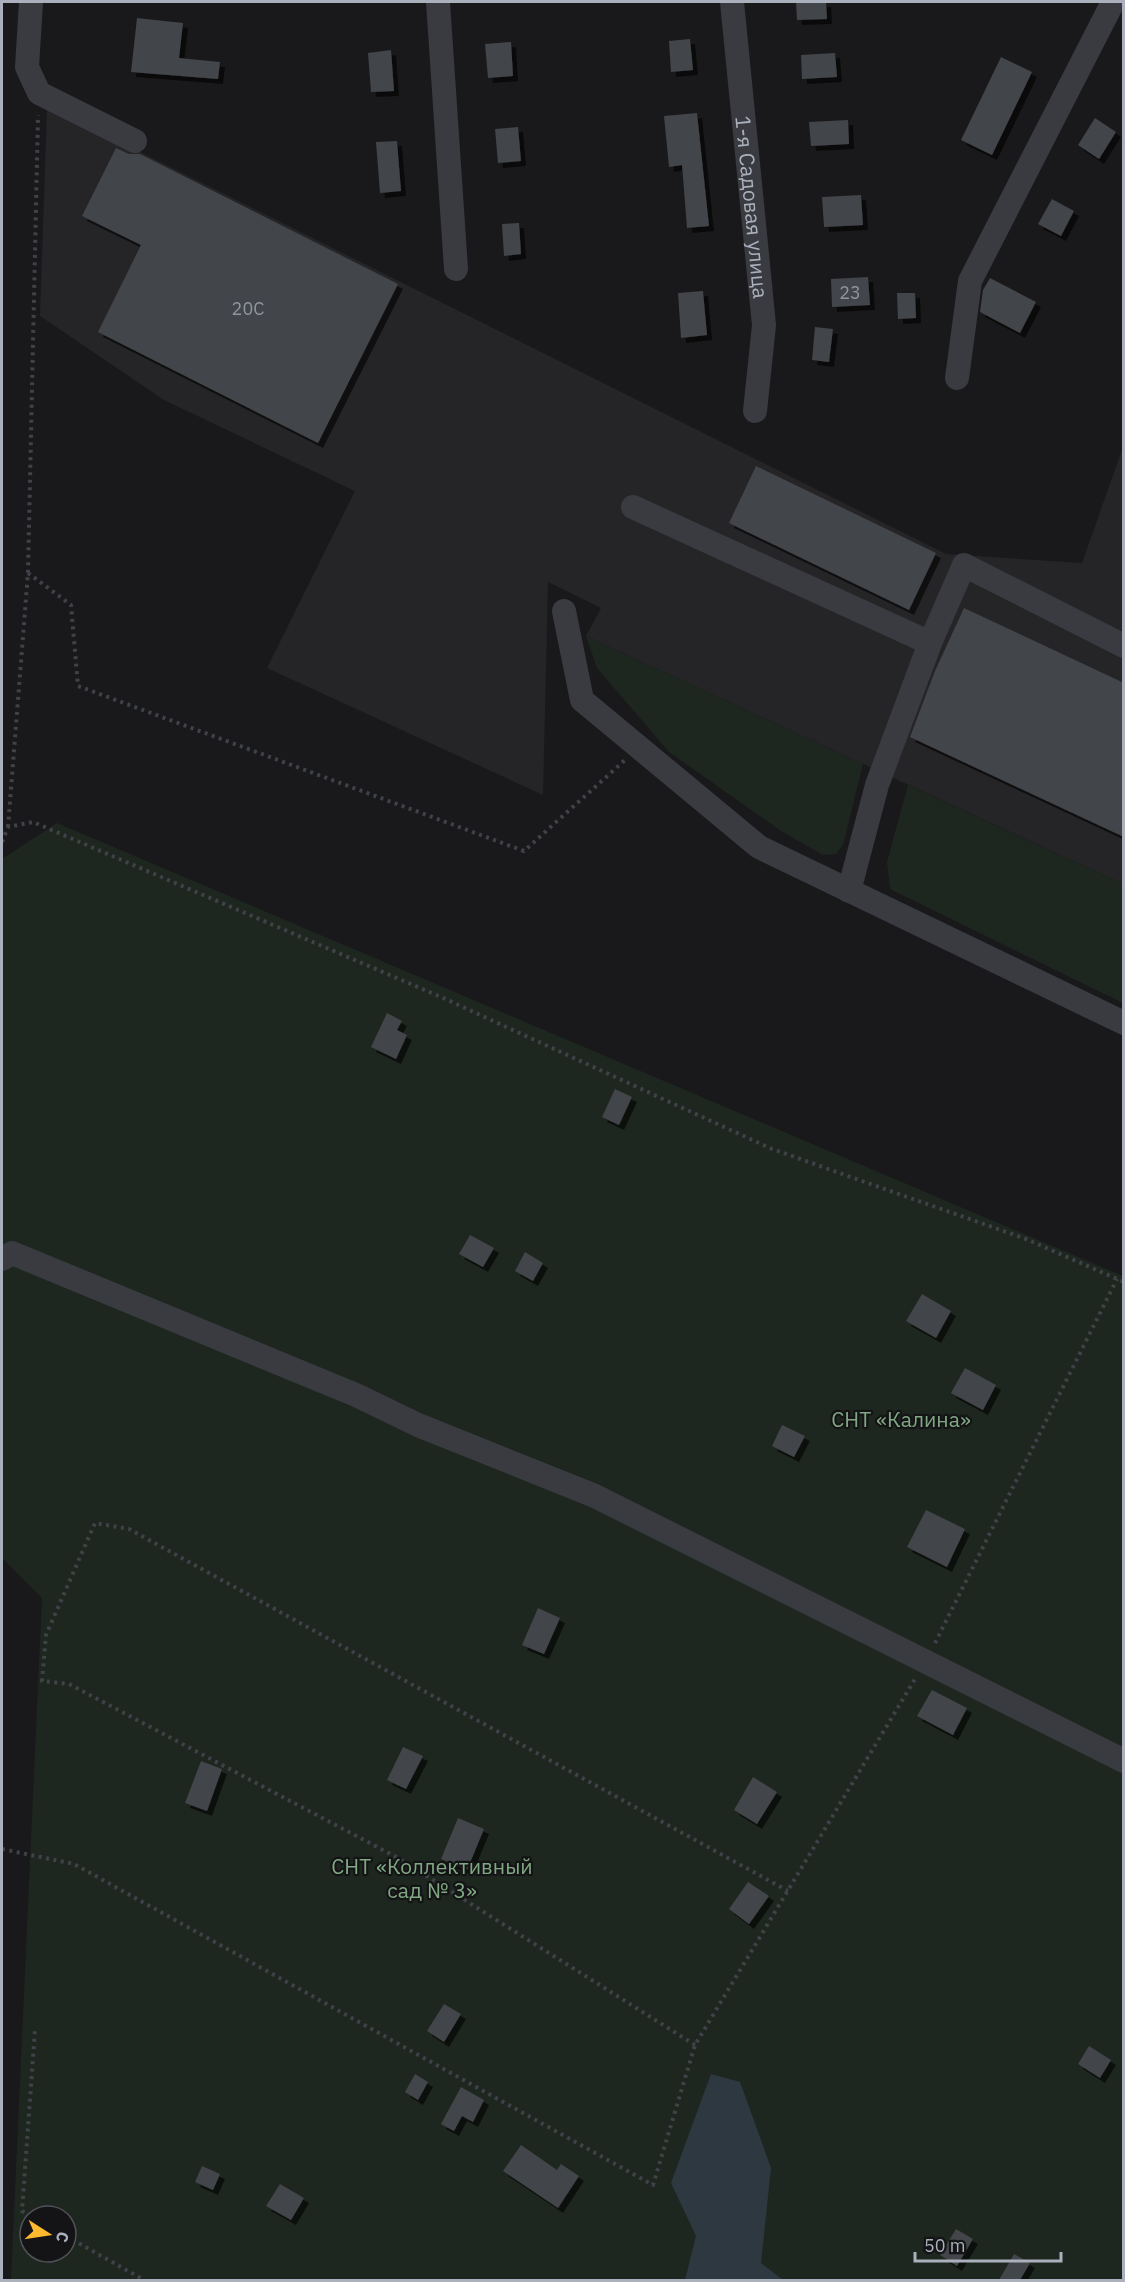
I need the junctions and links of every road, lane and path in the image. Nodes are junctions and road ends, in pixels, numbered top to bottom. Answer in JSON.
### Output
{"nodes":[{"id":1,"x":31,"y":2,"type":"edge"},
{"id":2,"x":438,"y":2,"type":"edge"},
{"id":3,"x":732,"y":2,"type":"edge"},
{"id":4,"x":1113,"y":2,"type":"edge"},
{"id":5,"x":39,"y":93,"type":"junction"},
{"id":6,"x":135,"y":141,"type":"dead end"},
{"id":7,"x":456,"y":269,"type":"dead end"},
{"id":8,"x":957,"y":378,"type":"dead end"},
{"id":9,"x":755,"y":411,"type":"dead end"},
{"id":10,"x":633,"y":507,"type":"dead end"},
{"id":11,"x":28,"y":573,"type":"junction"},
{"id":12,"x":564,"y":611,"type":"dead end"},
{"id":13,"x":930,"y":642,"type":"junction"},
{"id":14,"x":1124,"y":646,"type":"edge"},
{"id":15,"x":639,"y":748,"type":"junction"},
{"id":16,"x":8,"y":827,"type":"junction"},
{"id":17,"x":2,"y":842,"type":"edge"},
{"id":18,"x":849,"y":891,"type":"junction"},
{"id":19,"x":1124,"y":1023,"type":"edge"},
{"id":20,"x":2,"y":1259,"type":"edge"},
{"id":21,"x":1118,"y":1280,"type":"junction"},
{"id":22,"x":1124,"y":1282,"type":"edge"},
{"id":23,"x":926,"y":1662,"type":"junction"},
{"id":24,"x":1124,"y":1761,"type":"edge"},
{"id":25,"x":2,"y":1849,"type":"edge"},
{"id":26,"x":788,"y":1891,"type":"junction"},
{"id":27,"x":35,"y":2030,"type":"dead end"},
{"id":28,"x":695,"y":2044,"type":"junction"},
{"id":29,"x":23,"y":2204,"type":"edge"},
{"id":30,"x":78,"y":2243,"type":"edge"},
{"id":31,"x":144,"y":2280,"type":"edge"}],
"edges":[{"from":1,"to":5,"type":"street"},
{"from":2,"to":7,"type":"street"},
{"from":3,"to":9,"type":"street","name":"1-я Садовая улица"},
{"from":4,"to":8,"type":"street"},
{"from":5,"to":6,"type":"street"},
{"from":5,"to":11,"type":"path"},
{"from":10,"to":13,"type":"street"},
{"from":11,"to":15,"type":"path"},
{"from":11,"to":16,"type":"path"},
{"from":12,"to":15,"type":"street"},
{"from":13,"to":14,"type":"street"},
{"from":13,"to":18,"type":"street"},
{"from":15,"to":18,"type":"street"},
{"from":16,"to":17,"type":"path"},
{"from":16,"to":21,"type":"path"},
{"from":18,"to":19,"type":"street"},
{"from":20,"to":23,"type":"street"},
{"from":21,"to":22,"type":"path"},
{"from":21,"to":23,"type":"path"},
{"from":23,"to":24,"type":"street"},
{"from":23,"to":26,"type":"path"},
{"from":25,"to":28,"type":"path"},
{"from":26,"to":28,"type":"path"},
{"from":26,"to":28,"type":"path"},
{"from":27,"to":29,"type":"path"},
{"from":30,"to":31,"type":"path"}]}
